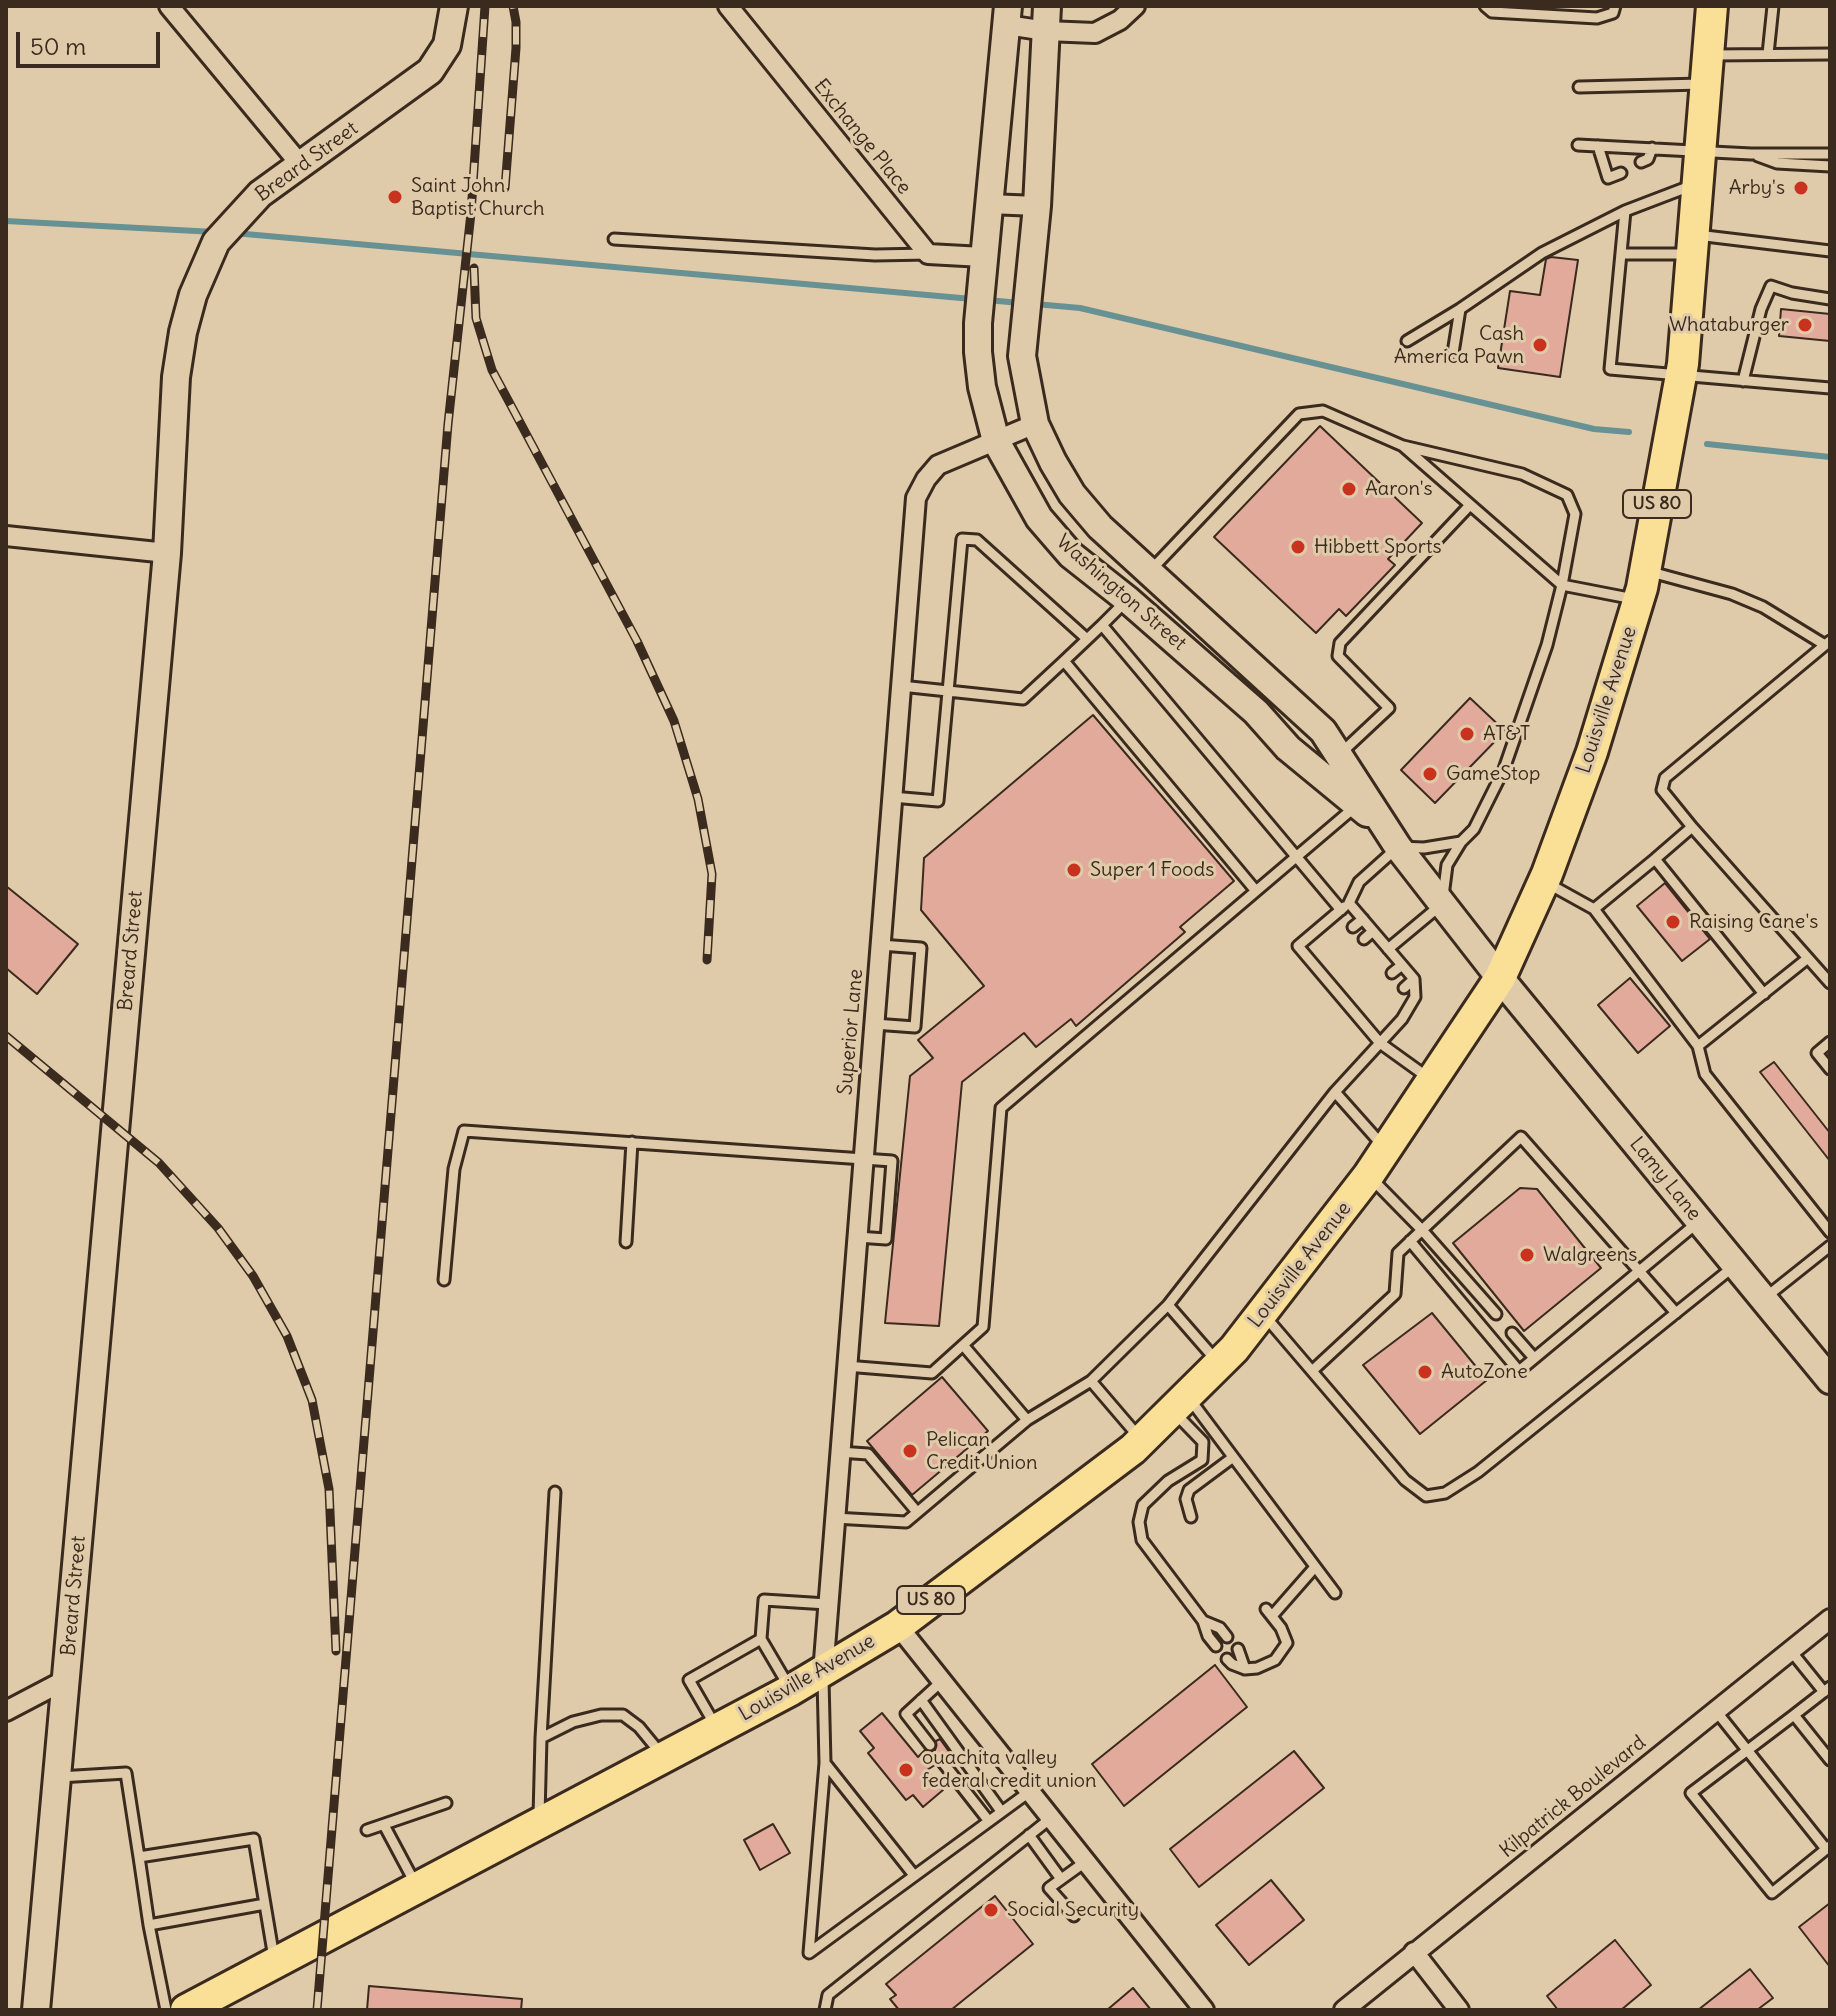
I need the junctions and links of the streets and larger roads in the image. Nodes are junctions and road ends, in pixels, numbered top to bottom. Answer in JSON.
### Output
{"nodes":[{"id":1,"x":169,"y":6,"type":"edge"},
{"id":2,"x":454,"y":6,"type":"edge"},
{"id":3,"x":1135,"y":6,"type":"edge"},
{"id":4,"x":1712,"y":6,"type":"edge"},
{"id":5,"x":738,"y":10,"type":"edge"},
{"id":6,"x":1008,"y":16,"type":"edge"},
{"id":7,"x":1046,"y":18,"type":"edge"},
{"id":8,"x":300,"y":164,"type":"junction"},
{"id":9,"x":989,"y":204,"type":"junction"},
{"id":10,"x":1037,"y":206,"type":"junction"},
{"id":11,"x":982,"y":264,"type":"junction"},
{"id":12,"x":1035,"y":424,"type":"junction"},
{"id":13,"x":996,"y":441,"type":"junction"},
{"id":14,"x":6,"y":536,"type":"edge"},
{"id":15,"x":167,"y":553,"type":"junction"},
{"id":16,"x":1150,"y":571,"type":"junction"},
{"id":17,"x":1128,"y":600,"type":"junction"},
{"id":18,"x":1382,"y":826,"type":"junction"},
{"id":19,"x":1500,"y":978,"type":"junction"},
{"id":20,"x":1830,"y":1380,"type":"edge"},
{"id":21,"x":1830,"y":1619,"type":"edge"},
{"id":22,"x":898,"y":1626,"type":"junction"},
{"id":23,"x":823,"y":1673,"type":"junction"},
{"id":24,"x":67,"y":1679,"type":"junction"},
{"id":25,"x":6,"y":1711,"type":"edge"},
{"id":26,"x":1414,"y":1952,"type":"junction"},
{"id":27,"x":203,"y":2006,"type":"edge"},
{"id":28,"x":36,"y":2010,"type":"edge"},
{"id":29,"x":1204,"y":2010,"type":"edge"},
{"id":30,"x":1344,"y":2010,"type":"edge"},
{"id":31,"x":1459,"y":2010,"type":"edge"}],
"edges":[{"from":1,"to":8,"type":"street"},
{"from":2,"to":8,"type":"street","name":"Breard Street"},
{"from":3,"to":7,"type":"street"},
{"from":4,"to":19,"type":"main road","name":"Louisville Avenue","number":"US 80"},
{"from":5,"to":11,"type":"street","name":"Exchange Place"},
{"from":6,"to":7,"type":"street"},
{"from":6,"to":9,"type":"street","name":"Washington Street"},
{"from":7,"to":10,"type":"street","name":"Washington Street"},
{"from":8,"to":15,"type":"street","name":"Breard Street"},
{"from":9,"to":10,"type":"street"},
{"from":9,"to":11,"type":"street","name":"Washington Street"},
{"from":10,"to":12,"type":"street","name":"Washington Street"},
{"from":11,"to":13,"type":"street","name":"Washington Street"},
{"from":12,"to":13,"type":"street","name":"Superior Lane"},
{"from":12,"to":16,"type":"street","name":"Washington Street"},
{"from":13,"to":17,"type":"street","name":"Washington Street"},
{"from":13,"to":23,"type":"street","name":"Superior Lane"},
{"from":14,"to":15,"type":"street"},
{"from":15,"to":24,"type":"street","name":"Breard Street"},
{"from":16,"to":17,"type":"street"},
{"from":16,"to":18,"type":"street","name":"Washington Street"},
{"from":17,"to":18,"type":"street","name":"Washington Street"},
{"from":18,"to":19,"type":"street","name":"Washington Street"},
{"from":19,"to":20,"type":"street","name":"Lamy Lane"},
{"from":19,"to":22,"type":"main road","name":"Louisville Avenue","number":"US 80"},
{"from":21,"to":26,"type":"street","name":"Kilpatrick Boulevard"},
{"from":22,"to":23,"type":"main road","name":"Louisville Avenue","number":"US 80"},
{"from":22,"to":29,"type":"street"},
{"from":23,"to":27,"type":"main road","name":"Louisville Avenue","number":"US 80"},
{"from":24,"to":25,"type":"street"},
{"from":24,"to":28,"type":"street","name":"Breard Street"},
{"from":26,"to":30,"type":"street","name":"Kilpatrick Boulevard"},
{"from":26,"to":31,"type":"street"}]}
